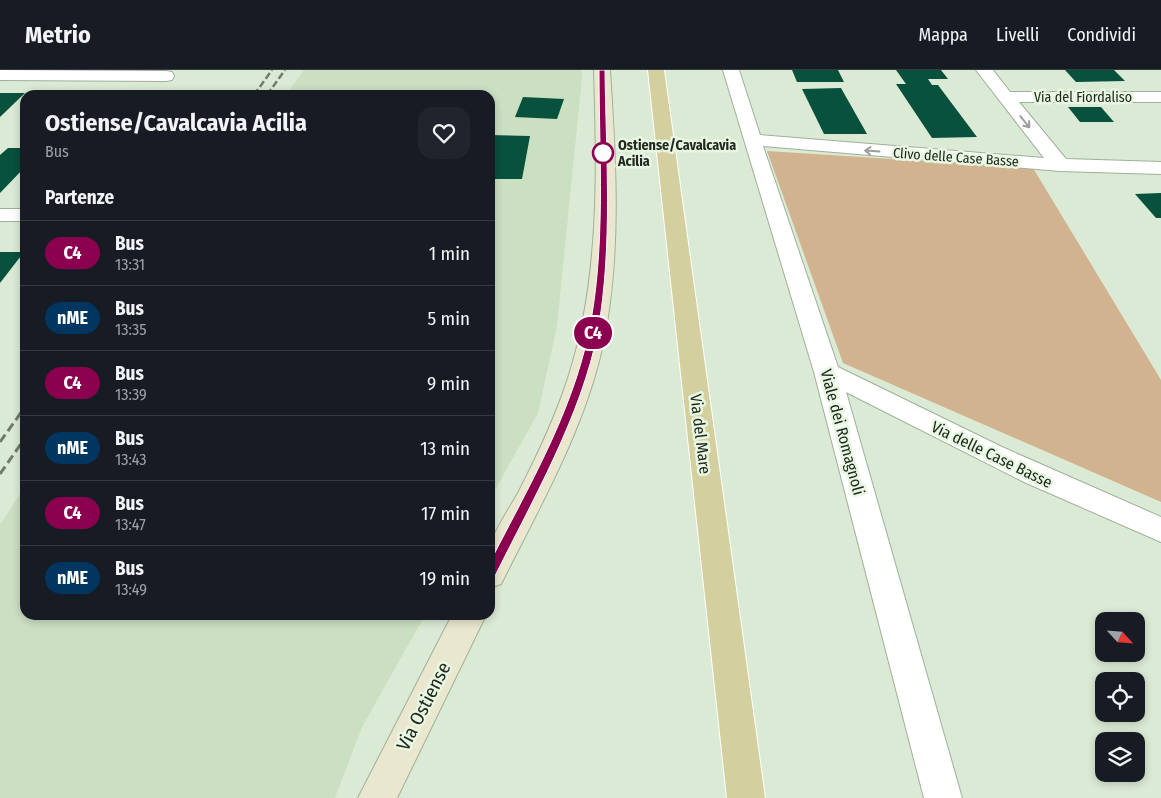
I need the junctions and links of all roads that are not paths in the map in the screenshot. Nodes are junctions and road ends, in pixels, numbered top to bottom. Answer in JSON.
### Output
{"nodes":[{"id":1,"x":602,"y":70,"type":"edge"},
{"id":2,"x":656,"y":70,"type":"edge"},
{"id":3,"x":731,"y":70,"type":"edge"},
{"id":4,"x":984,"y":70,"type":"edge"},
{"id":5,"x":0,"y":75,"type":"edge"},
{"id":6,"x":166,"y":76,"type":"dead end"},
{"id":7,"x":1005,"y":97,"type":"junction"},
{"id":8,"x":1161,"y":97,"type":"edge"},
{"id":9,"x":752,"y":140,"type":"junction"},
{"id":10,"x":1060,"y":165,"type":"junction"},
{"id":11,"x":1161,"y":168,"type":"edge"},
{"id":12,"x":0,"y":215,"type":"edge"},
{"id":13,"x":20,"y":215,"type":"edge"},
{"id":14,"x":827,"y":372,"type":"junction"},
{"id":15,"x":1161,"y":530,"type":"edge"},
{"id":16,"x":495,"y":564,"type":"edge"},
{"id":17,"x":467,"y":620,"type":"edge"},
{"id":18,"x":377,"y":798,"type":"edge"},
{"id":19,"x":746,"y":798,"type":"edge"},
{"id":20,"x":943,"y":798,"type":"edge"}],
"edges":[{"from":1,"to":16,"type":"main road"},
{"from":2,"to":19,"type":"main road","name":"Via del Mare"},
{"from":3,"to":9,"type":"street","name":"Viale dei Romagnoli"},
{"from":4,"to":7,"type":"street"},
{"from":5,"to":6,"type":"street"},
{"from":7,"to":8,"type":"street","name":"Via del Fiordaliso"},
{"from":7,"to":10,"type":"street","one_way":true},
{"from":10,"to":9,"type":"street","name":"Clivo delle Case Basse","one_way":true},
{"from":9,"to":14,"type":"street","name":"Viale dei Romagnoli"},
{"from":10,"to":11,"type":"street","name":"Clivo delle Case Basse"},
{"from":12,"to":13,"type":"street"},
{"from":14,"to":15,"type":"street","name":"Via delle Case Basse"},
{"from":14,"to":20,"type":"street","name":"Viale dei Romagnoli"},
{"from":17,"to":18,"type":"main road","name":"Via Ostiense"}]}
